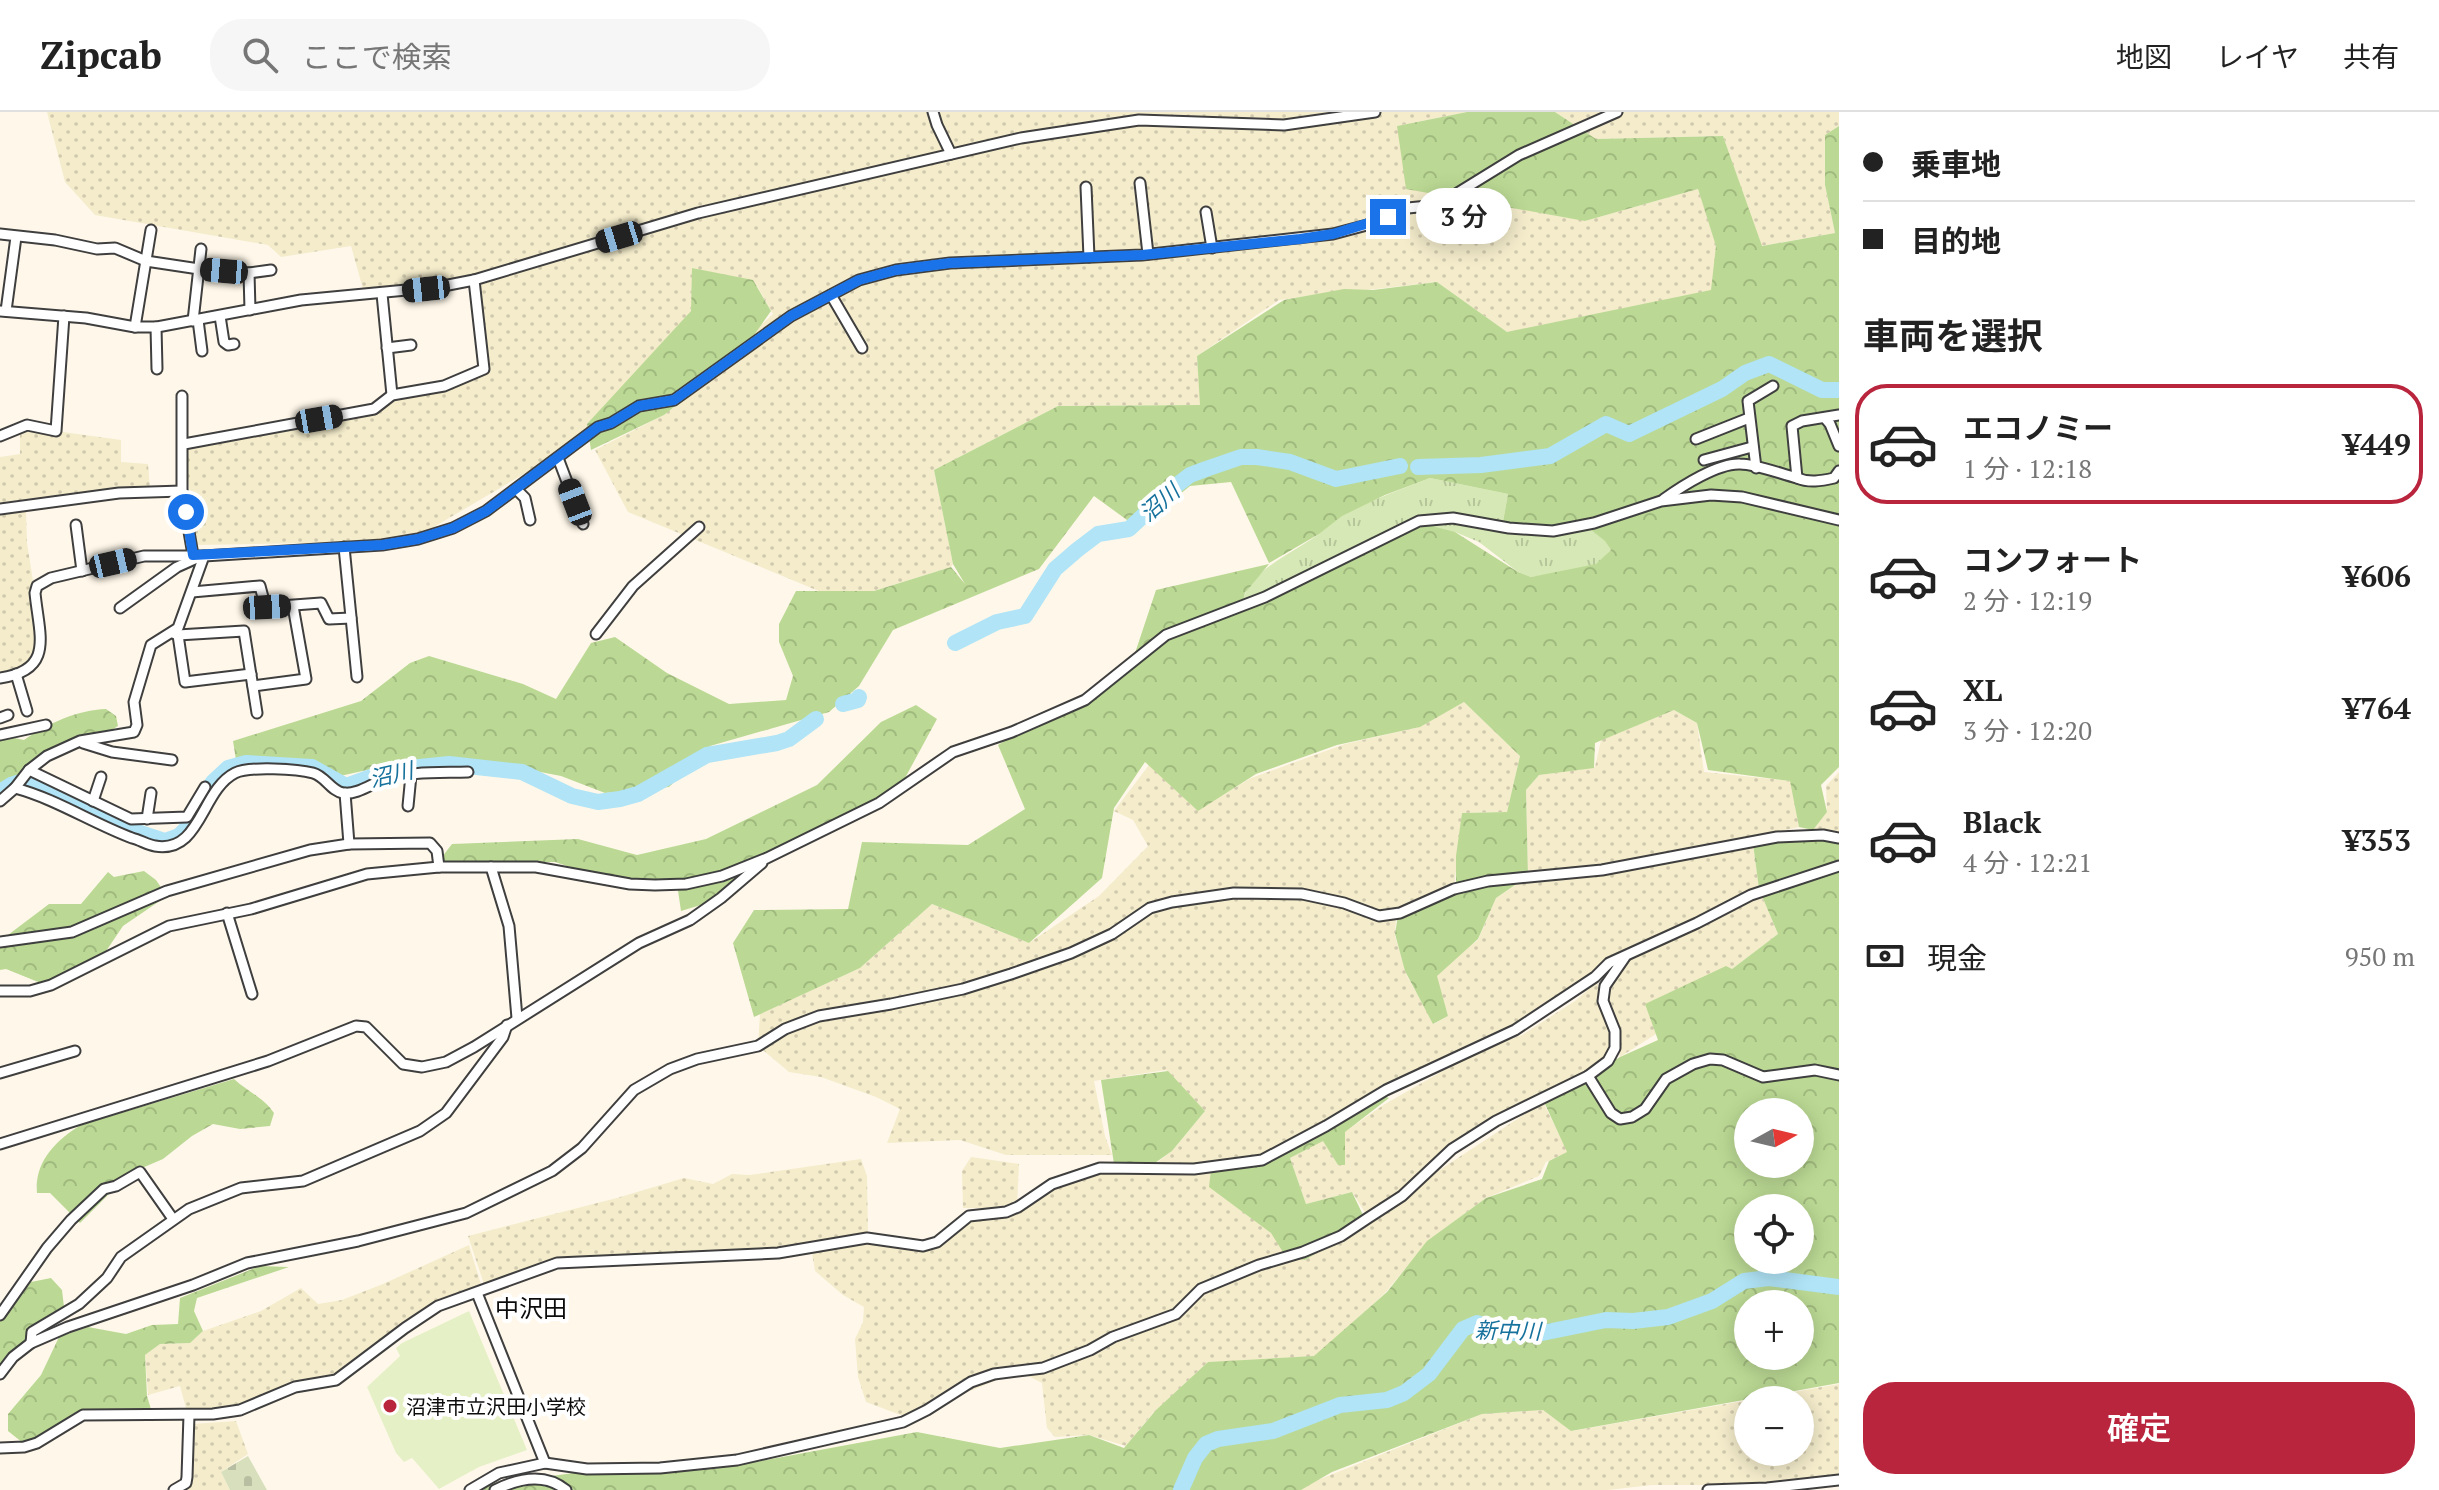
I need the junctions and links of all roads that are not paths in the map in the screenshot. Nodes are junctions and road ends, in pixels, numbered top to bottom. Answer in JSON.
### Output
{"nodes":[{"id":1,"x":933,"y":112,"type":"edge"},
{"id":2,"x":1375,"y":112,"type":"edge"},
{"id":3,"x":1617,"y":112,"type":"edge"},
{"id":4,"x":951,"y":154,"type":"junction"},
{"id":5,"x":1140,"y":183,"type":"dead end"},
{"id":6,"x":1086,"y":187,"type":"dead end"},
{"id":7,"x":1206,"y":212,"type":"dead end"},
{"id":8,"x":151,"y":230,"type":"dead end"},
{"id":9,"x":0,"y":234,"type":"edge"},
{"id":10,"x":16,"y":237,"type":"junction"},
{"id":11,"x":1212,"y":248,"type":"junction"},
{"id":12,"x":201,"y":249,"type":"dead end"},
{"id":13,"x":1148,"y":254,"type":"junction"},
{"id":14,"x":1089,"y":257,"type":"junction"},
{"id":15,"x":146,"y":261,"type":"junction"},
{"id":16,"x":199,"y":269,"type":"junction"},
{"id":17,"x":271,"y":270,"type":"dead end"},
{"id":18,"x":249,"y":273,"type":"junction"},
{"id":19,"x":474,"y":280,"type":"junction"},
{"id":20,"x":441,"y":287,"type":"junction"},
{"id":21,"x":426,"y":289,"type":"junction"},
{"id":22,"x":407,"y":291,"type":"junction"},
{"id":23,"x":382,"y":294,"type":"junction"},
{"id":24,"x":831,"y":295,"type":"junction"},
{"id":25,"x":444,"y":301,"type":"dead end"},
{"id":26,"x":409,"y":303,"type":"dead end"},
{"id":27,"x":428,"y":303,"type":"dead end"},
{"id":28,"x":250,"y":310,"type":"junction"},
{"id":29,"x":3,"y":311,"type":"edge"},
{"id":30,"x":64,"y":316,"type":"junction"},
{"id":31,"x":220,"y":316,"type":"junction"},
{"id":32,"x":195,"y":320,"type":"junction"},
{"id":33,"x":135,"y":327,"type":"junction"},
{"id":34,"x":156,"y":327,"type":"junction"},
{"id":35,"x":234,"y":344,"type":"dead end"},
{"id":36,"x":411,"y":345,"type":"dead end"},
{"id":37,"x":387,"y":348,"type":"junction"},
{"id":38,"x":862,"y":348,"type":"dead end"},
{"id":39,"x":202,"y":351,"type":"dead end"},
{"id":40,"x":157,"y":369,"type":"dead end"},
{"id":41,"x":1773,"y":386,"type":"dead end"},
{"id":42,"x":392,"y":395,"type":"junction"},
{"id":43,"x":182,"y":396,"type":"dead end"},
{"id":44,"x":1839,"y":415,"type":"edge"},
{"id":45,"x":1749,"y":418,"type":"junction"},
{"id":46,"x":1825,"y":418,"type":"junction"},
{"id":47,"x":0,"y":436,"type":"edge"},
{"id":48,"x":1696,"y":439,"type":"dead end"},
{"id":49,"x":184,"y":444,"type":"junction"},
{"id":50,"x":1839,"y":446,"type":"edge"},
{"id":51,"x":1752,"y":447,"type":"junction"},
{"id":52,"x":558,"y":458,"type":"junction"},
{"id":53,"x":1704,"y":460,"type":"dead end"},
{"id":54,"x":1756,"y":468,"type":"junction"},
{"id":55,"x":1839,"y":471,"type":"edge"},
{"id":56,"x":1797,"y":478,"type":"junction"},
{"id":57,"x":516,"y":489,"type":"junction"},
{"id":58,"x":182,"y":491,"type":"junction"},
{"id":59,"x":1661,"y":501,"type":"junction"},
{"id":60,"x":0,"y":509,"type":"edge"},
{"id":61,"x":530,"y":520,"type":"dead end"},
{"id":62,"x":1839,"y":520,"type":"edge"},
{"id":63,"x":583,"y":524,"type":"dead end"},
{"id":64,"x":76,"y":525,"type":"dead end"},
{"id":65,"x":699,"y":527,"type":"dead end"},
{"id":66,"x":344,"y":547,"type":"junction"},
{"id":67,"x":200,"y":555,"type":"junction"},
{"id":68,"x":82,"y":571,"type":"junction"},
{"id":69,"x":192,"y":592,"type":"junction"},
{"id":70,"x":293,"y":606,"type":"junction"},
{"id":71,"x":120,"y":608,"type":"dead end"},
{"id":72,"x":351,"y":618,"type":"junction"},
{"id":73,"x":175,"y":634,"type":"junction"},
{"id":74,"x":596,"y":634,"type":"dead end"},
{"id":75,"x":16,"y":674,"type":"junction"},
{"id":76,"x":251,"y":674,"type":"junction"},
{"id":77,"x":357,"y":677,"type":"dead end"},
{"id":78,"x":0,"y":678,"type":"edge"},
{"id":79,"x":253,"y":686,"type":"junction"},
{"id":80,"x":27,"y":711,"type":"dead end"},
{"id":81,"x":257,"y":713,"type":"dead end"},
{"id":82,"x":46,"y":725,"type":"dead end"},
{"id":83,"x":0,"y":735,"type":"edge"},
{"id":84,"x":80,"y":741,"type":"junction"},
{"id":85,"x":172,"y":760,"type":"dead end"},
{"id":86,"x":468,"y":772,"type":"dead end"},
{"id":87,"x":26,"y":773,"type":"junction"},
{"id":88,"x":411,"y":775,"type":"junction"},
{"id":89,"x":101,"y":777,"type":"dead end"},
{"id":90,"x":205,"y":787,"type":"dead end"},
{"id":91,"x":15,"y":788,"type":"junction"},
{"id":92,"x":151,"y":793,"type":"dead end"},
{"id":93,"x":345,"y":793,"type":"junction"},
{"id":94,"x":0,"y":801,"type":"edge"},
{"id":95,"x":93,"y":801,"type":"junction"},
{"id":96,"x":408,"y":806,"type":"dead end"},
{"id":97,"x":147,"y":819,"type":"junction"},
{"id":98,"x":1839,"y":838,"type":"edge"},
{"id":99,"x":349,"y":844,"type":"junction"},
{"id":100,"x":767,"y":858,"type":"junction"},
{"id":101,"x":1839,"y":866,"type":"edge"},
{"id":102,"x":439,"y":867,"type":"junction"},
{"id":103,"x":491,"y":867,"type":"junction"},
{"id":104,"x":227,"y":913,"type":"junction"},
{"id":105,"x":0,"y":942,"type":"edge"},
{"id":106,"x":1625,"y":957,"type":"junction"},
{"id":107,"x":0,"y":991,"type":"edge"},
{"id":108,"x":252,"y":994,"type":"dead end"},
{"id":109,"x":517,"y":1018,"type":"junction"},
{"id":110,"x":507,"y":1025,"type":"junction"},
{"id":111,"x":75,"y":1051,"type":"dead end"},
{"id":112,"x":0,"y":1073,"type":"edge"},
{"id":113,"x":1839,"y":1075,"type":"edge"},
{"id":114,"x":1588,"y":1076,"type":"junction"},
{"id":115,"x":0,"y":1144,"type":"edge"},
{"id":116,"x":173,"y":1219,"type":"junction"},
{"id":117,"x":477,"y":1293,"type":"junction"},
{"id":118,"x":0,"y":1314,"type":"edge"},
{"id":119,"x":31,"y":1343,"type":"junction"},
{"id":120,"x":0,"y":1374,"type":"edge"},
{"id":121,"x":189,"y":1415,"type":"junction"},
{"id":122,"x":0,"y":1448,"type":"edge"},
{"id":123,"x":545,"y":1463,"type":"junction"},
{"id":124,"x":1839,"y":1480,"type":"edge"},
{"id":125,"x":1767,"y":1489,"type":"edge"},
{"id":126,"x":174,"y":1490,"type":"edge"},
{"id":127,"x":470,"y":1490,"type":"edge"},
{"id":128,"x":495,"y":1490,"type":"edge"},
{"id":129,"x":566,"y":1490,"type":"edge"},
{"id":130,"x":1708,"y":1490,"type":"edge"}],
"edges":[{"from":1,"to":4,"type":"street"},
{"from":2,"to":4,"type":"street"},
{"from":3,"to":11,"type":"street"},
{"from":4,"to":19,"type":"street"},
{"from":5,"to":13,"type":"street"},
{"from":6,"to":14,"type":"street"},
{"from":7,"to":11,"type":"street"},
{"from":8,"to":15,"type":"street"},
{"from":9,"to":10,"type":"street"},
{"from":10,"to":15,"type":"street"},
{"from":10,"to":29,"type":"street"},
{"from":11,"to":13,"type":"street"},
{"from":12,"to":16,"type":"street"},
{"from":13,"to":14,"type":"street"},
{"from":14,"to":24,"type":"street"},
{"from":15,"to":16,"type":"street"},
{"from":15,"to":33,"type":"street"},
{"from":16,"to":18,"type":"street"},
{"from":16,"to":32,"type":"street"},
{"from":17,"to":18,"type":"street"},
{"from":18,"to":28,"type":"street"},
{"from":19,"to":20,"type":"street"},
{"from":19,"to":42,"type":"street"},
{"from":20,"to":21,"type":"street"},
{"from":20,"to":25,"type":"street"},
{"from":21,"to":22,"type":"street"},
{"from":21,"to":27,"type":"street"},
{"from":22,"to":23,"type":"street"},
{"from":22,"to":26,"type":"street"},
{"from":23,"to":28,"type":"street"},
{"from":23,"to":37,"type":"street"},
{"from":24,"to":38,"type":"street"},
{"from":24,"to":52,"type":"street"},
{"from":28,"to":31,"type":"street"},
{"from":29,"to":30,"type":"street"},
{"from":30,"to":33,"type":"street"},
{"from":30,"to":47,"type":"street"},
{"from":31,"to":32,"type":"street"},
{"from":31,"to":35,"type":"street"},
{"from":32,"to":34,"type":"street"},
{"from":32,"to":39,"type":"street"},
{"from":33,"to":34,"type":"street"},
{"from":34,"to":40,"type":"street"},
{"from":36,"to":37,"type":"street"},
{"from":37,"to":42,"type":"street"},
{"from":41,"to":45,"type":"street"},
{"from":42,"to":49,"type":"street"},
{"from":43,"to":49,"type":"street"},
{"from":44,"to":46,"type":"street"},
{"from":45,"to":48,"type":"street"},
{"from":45,"to":51,"type":"street"},
{"from":46,"to":50,"type":"street"},
{"from":46,"to":56,"type":"street"},
{"from":49,"to":58,"type":"street"},
{"from":51,"to":53,"type":"street"},
{"from":51,"to":54,"type":"street"},
{"from":52,"to":57,"type":"street"},
{"from":52,"to":63,"type":"street"},
{"from":54,"to":56,"type":"street"},
{"from":54,"to":59,"type":"street"},
{"from":55,"to":56,"type":"street"},
{"from":57,"to":61,"type":"street"},
{"from":57,"to":66,"type":"street"},
{"from":58,"to":60,"type":"street"},
{"from":58,"to":67,"type":"street"},
{"from":59,"to":62,"type":"street"},
{"from":59,"to":100,"type":"street"},
{"from":64,"to":68,"type":"street"},
{"from":65,"to":74,"type":"street"},
{"from":66,"to":67,"type":"street"},
{"from":66,"to":72,"type":"street"},
{"from":67,"to":68,"type":"street"},
{"from":67,"to":69,"type":"street"},
{"from":67,"to":71,"type":"street"},
{"from":68,"to":75,"type":"street"},
{"from":69,"to":70,"type":"street"},
{"from":69,"to":73,"type":"street"},
{"from":70,"to":72,"type":"street"},
{"from":70,"to":79,"type":"street"},
{"from":72,"to":77,"type":"street"},
{"from":73,"to":76,"type":"street"},
{"from":73,"to":76,"type":"street"},
{"from":73,"to":84,"type":"street"},
{"from":75,"to":78,"type":"street"},
{"from":75,"to":80,"type":"street"},
{"from":76,"to":79,"type":"street"},
{"from":79,"to":81,"type":"street"},
{"from":82,"to":83,"type":"street"},
{"from":84,"to":85,"type":"street"},
{"from":84,"to":87,"type":"street"},
{"from":86,"to":88,"type":"street"},
{"from":87,"to":91,"type":"street"},
{"from":87,"to":95,"type":"street"},
{"from":88,"to":93,"type":"street"},
{"from":88,"to":96,"type":"street"},
{"from":89,"to":95,"type":"street"},
{"from":90,"to":97,"type":"street"},
{"from":91,"to":93,"type":"street"},
{"from":91,"to":94,"type":"street"},
{"from":92,"to":97,"type":"street"},
{"from":93,"to":99,"type":"street"},
{"from":95,"to":97,"type":"street"},
{"from":98,"to":119,"type":"street"},
{"from":99,"to":102,"type":"street"},
{"from":99,"to":105,"type":"street"},
{"from":100,"to":103,"type":"street"},
{"from":100,"to":109,"type":"street"},
{"from":101,"to":106,"type":"street"},
{"from":102,"to":103,"type":"street"},
{"from":102,"to":104,"type":"street"},
{"from":103,"to":109,"type":"street"},
{"from":104,"to":107,"type":"street"},
{"from":104,"to":108,"type":"street"},
{"from":106,"to":114,"type":"street"},
{"from":106,"to":117,"type":"street"},
{"from":109,"to":110,"type":"street"},
{"from":110,"to":115,"type":"street"},
{"from":110,"to":116,"type":"street"},
{"from":111,"to":112,"type":"street"},
{"from":113,"to":114,"type":"street"},
{"from":114,"to":123,"type":"street"},
{"from":116,"to":118,"type":"street"},
{"from":116,"to":119,"type":"street"},
{"from":117,"to":121,"type":"street"},
{"from":117,"to":123,"type":"street"},
{"from":119,"to":120,"type":"street"},
{"from":121,"to":122,"type":"street"},
{"from":121,"to":126,"type":"street"},
{"from":123,"to":127,"type":"street"},
{"from":124,"to":125,"type":"street"},
{"from":125,"to":130,"type":"street"},
{"from":128,"to":129,"type":"street"}]}
